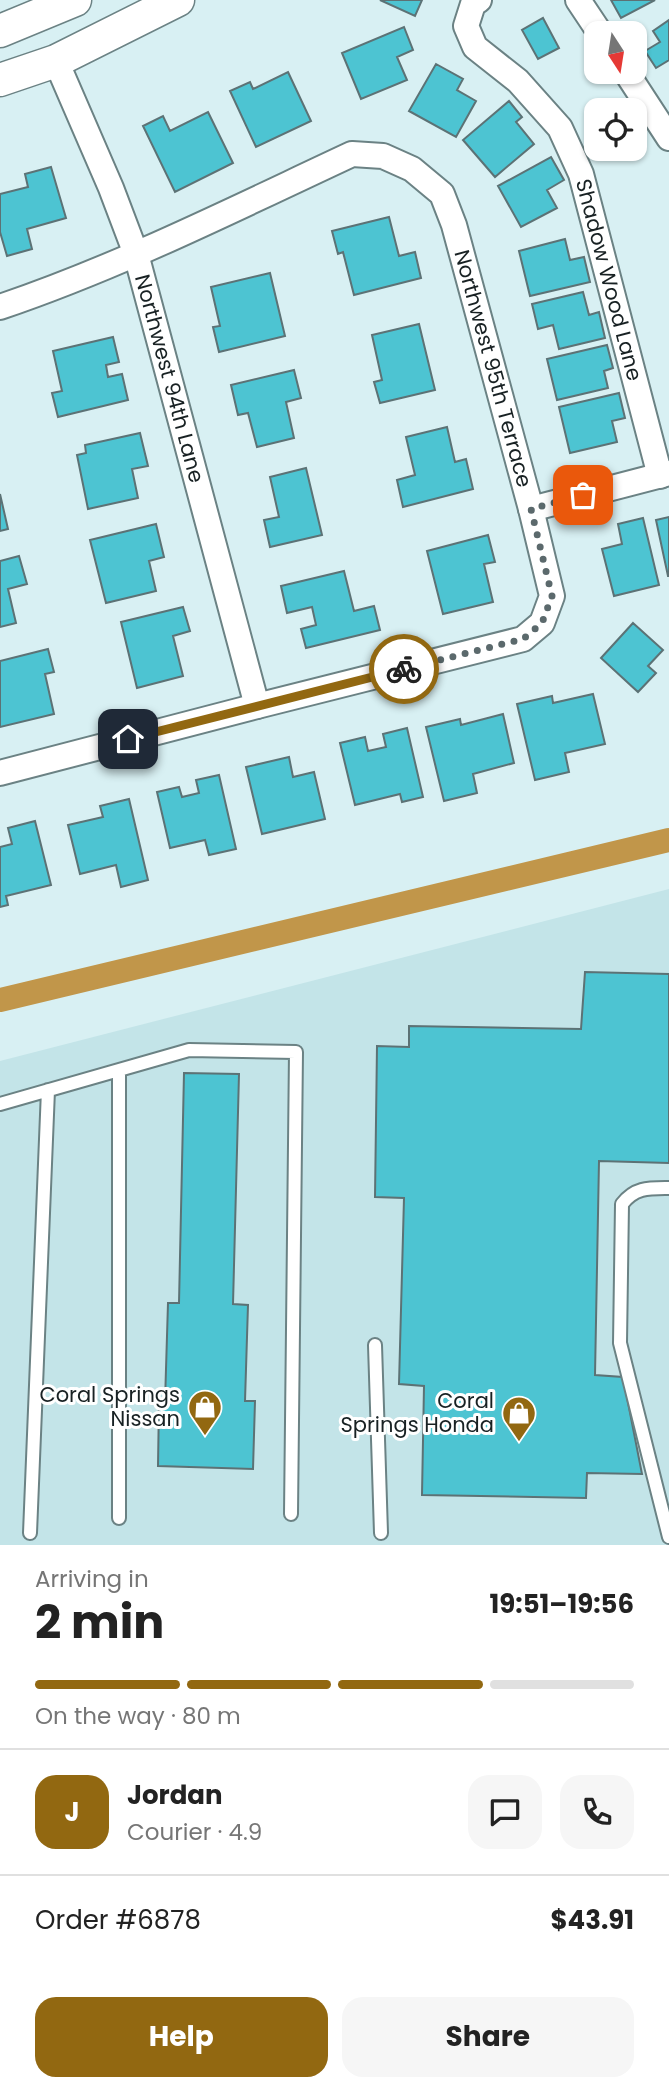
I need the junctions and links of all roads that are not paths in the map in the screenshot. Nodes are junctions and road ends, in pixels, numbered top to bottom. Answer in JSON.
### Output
{"nodes":[{"id":1,"x":75,"y":0,"type":"edge"},
{"id":2,"x":178,"y":0,"type":"edge"},
{"id":3,"x":479,"y":0,"type":"edge"},
{"id":4,"x":578,"y":0,"type":"edge"},
{"id":5,"x":592,"y":21,"type":"edge"},
{"id":6,"x":0,"y":30,"type":"edge"},
{"id":7,"x":56,"y":61,"type":"junction"},
{"id":8,"x":0,"y":80,"type":"edge"},
{"id":9,"x":634,"y":84,"type":"edge"},
{"id":10,"x":669,"y":138,"type":"edge"},
{"id":11,"x":136,"y":254,"type":"junction"},
{"id":12,"x":0,"y":307,"type":"edge"},
{"id":13,"x":664,"y":475,"type":"edge"},
{"id":14,"x":531,"y":509,"type":"junction"},
{"id":15,"x":257,"y":706,"type":"junction"},
{"id":16,"x":0,"y":773,"type":"edge"},
{"id":17,"x":119,"y":1071,"type":"junction"},
{"id":18,"x":48,"y":1090,"type":"junction"},
{"id":19,"x":0,"y":1104,"type":"edge"},
{"id":20,"x":669,"y":1188,"type":"edge"},
{"id":21,"x":375,"y":1345,"type":"dead end"},
{"id":22,"x":291,"y":1514,"type":"dead end"},
{"id":23,"x":119,"y":1518,"type":"dead end"},
{"id":24,"x":30,"y":1533,"type":"dead end"},
{"id":25,"x":381,"y":1533,"type":"dead end"},
{"id":26,"x":669,"y":1537,"type":"edge"}],
"edges":[{"from":1,"to":6,"type":"street"},
{"from":2,"to":7,"type":"street"},
{"from":3,"to":13,"type":"street","name":"Shadow Wood Lane"},
{"from":4,"to":5,"type":"street"},
{"from":7,"to":8,"type":"street"},
{"from":7,"to":11,"type":"street","name":"Northwest 94th Lane"},
{"from":9,"to":10,"type":"street"},
{"from":11,"to":12,"type":"street","name":"Northwest 95th Terrace"},
{"from":11,"to":14,"type":"street","name":"Northwest 95th Terrace"},
{"from":11,"to":15,"type":"street","name":"Northwest 94th Lane"},
{"from":13,"to":14,"type":"street","name":"Shadow Wood Lane"},
{"from":14,"to":15,"type":"street","name":"Northwest 95th Terrace"},
{"from":15,"to":16,"type":"street"},
{"from":17,"to":18,"type":"lane"},
{"from":17,"to":22,"type":"lane"},
{"from":17,"to":23,"type":"lane"},
{"from":18,"to":19,"type":"lane"},
{"from":18,"to":24,"type":"lane"},
{"from":20,"to":26,"type":"lane"},
{"from":21,"to":25,"type":"lane"}]}
